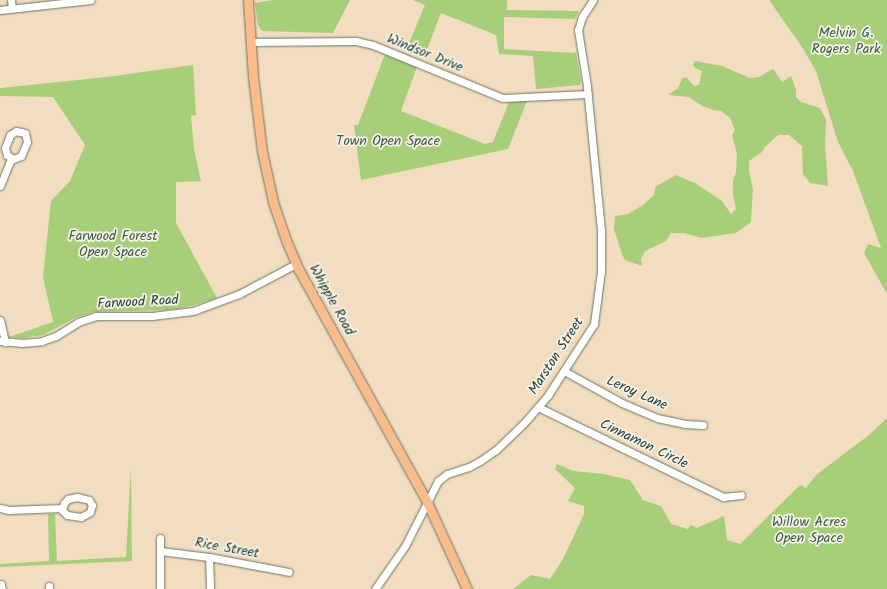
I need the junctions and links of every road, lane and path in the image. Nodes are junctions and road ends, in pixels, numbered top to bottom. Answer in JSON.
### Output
{"nodes":[{"id":1,"x":11,"y":0,"type":"edge"},
{"id":2,"x":90,"y":0,"type":"edge"},
{"id":3,"x":248,"y":0,"type":"edge"},
{"id":4,"x":593,"y":0,"type":"edge"},
{"id":5,"x":12,"y":8,"type":"junction"},
{"id":6,"x":0,"y":10,"type":"edge"},
{"id":7,"x":251,"y":42,"type":"junction"},
{"id":8,"x":588,"y":94,"type":"junction"},
{"id":9,"x":11,"y":159,"type":"dead end"},
{"id":10,"x":0,"y":186,"type":"edge"},
{"id":11,"x":296,"y":264,"type":"junction"},
{"id":12,"x":0,"y":320,"type":"edge"},
{"id":13,"x":2,"y":342,"type":"edge"},
{"id":14,"x":564,"y":371,"type":"junction"},
{"id":15,"x":538,"y":407,"type":"junction"},
{"id":16,"x":703,"y":425,"type":"dead end"},
{"id":17,"x":741,"y":494,"type":"dead end"},
{"id":18,"x":427,"y":502,"type":"junction"},
{"id":19,"x":0,"y":508,"type":"edge"},
{"id":20,"x":62,"y":508,"type":"dead end"},
{"id":21,"x":160,"y":538,"type":"dead end"},
{"id":22,"x":160,"y":551,"type":"junction"},
{"id":23,"x":209,"y":557,"type":"junction"},
{"id":24,"x":289,"y":572,"type":"dead end"},
{"id":25,"x":160,"y":589,"type":"edge"},
{"id":26,"x":210,"y":589,"type":"edge"},
{"id":27,"x":375,"y":589,"type":"edge"},
{"id":28,"x":467,"y":589,"type":"edge"}],
"edges":[{"from":1,"to":5,"type":"street"},
{"from":2,"to":5,"type":"street"},
{"from":3,"to":7,"type":"main road","name":"Whipple Road"},
{"from":4,"to":8,"type":"street","name":"Marston Street"},
{"from":5,"to":6,"type":"street"},
{"from":7,"to":8,"type":"street","name":"Windsor Drive"},
{"from":7,"to":11,"type":"main road","name":"Whipple Road"},
{"from":8,"to":14,"type":"street","name":"Marston Street"},
{"from":9,"to":10,"type":"street"},
{"from":11,"to":13,"type":"street","name":"Farwood Road"},
{"from":11,"to":18,"type":"main road","name":"Whipple Road"},
{"from":12,"to":13,"type":"street"},
{"from":14,"to":15,"type":"street","name":"Marston Street"},
{"from":14,"to":16,"type":"street","name":"Leroy Lane"},
{"from":15,"to":17,"type":"street","name":"Cinnamon Circle"},
{"from":15,"to":18,"type":"street","name":"Marston Street"},
{"from":18,"to":27,"type":"street","name":"Marston Street"},
{"from":18,"to":28,"type":"main road","name":"Whipple Road"},
{"from":19,"to":20,"type":"street"},
{"from":21,"to":22,"type":"street"},
{"from":22,"to":23,"type":"street","name":"Rice Street"},
{"from":22,"to":25,"type":"street"},
{"from":23,"to":24,"type":"street","name":"Rice Street"},
{"from":23,"to":26,"type":"street"}]}
